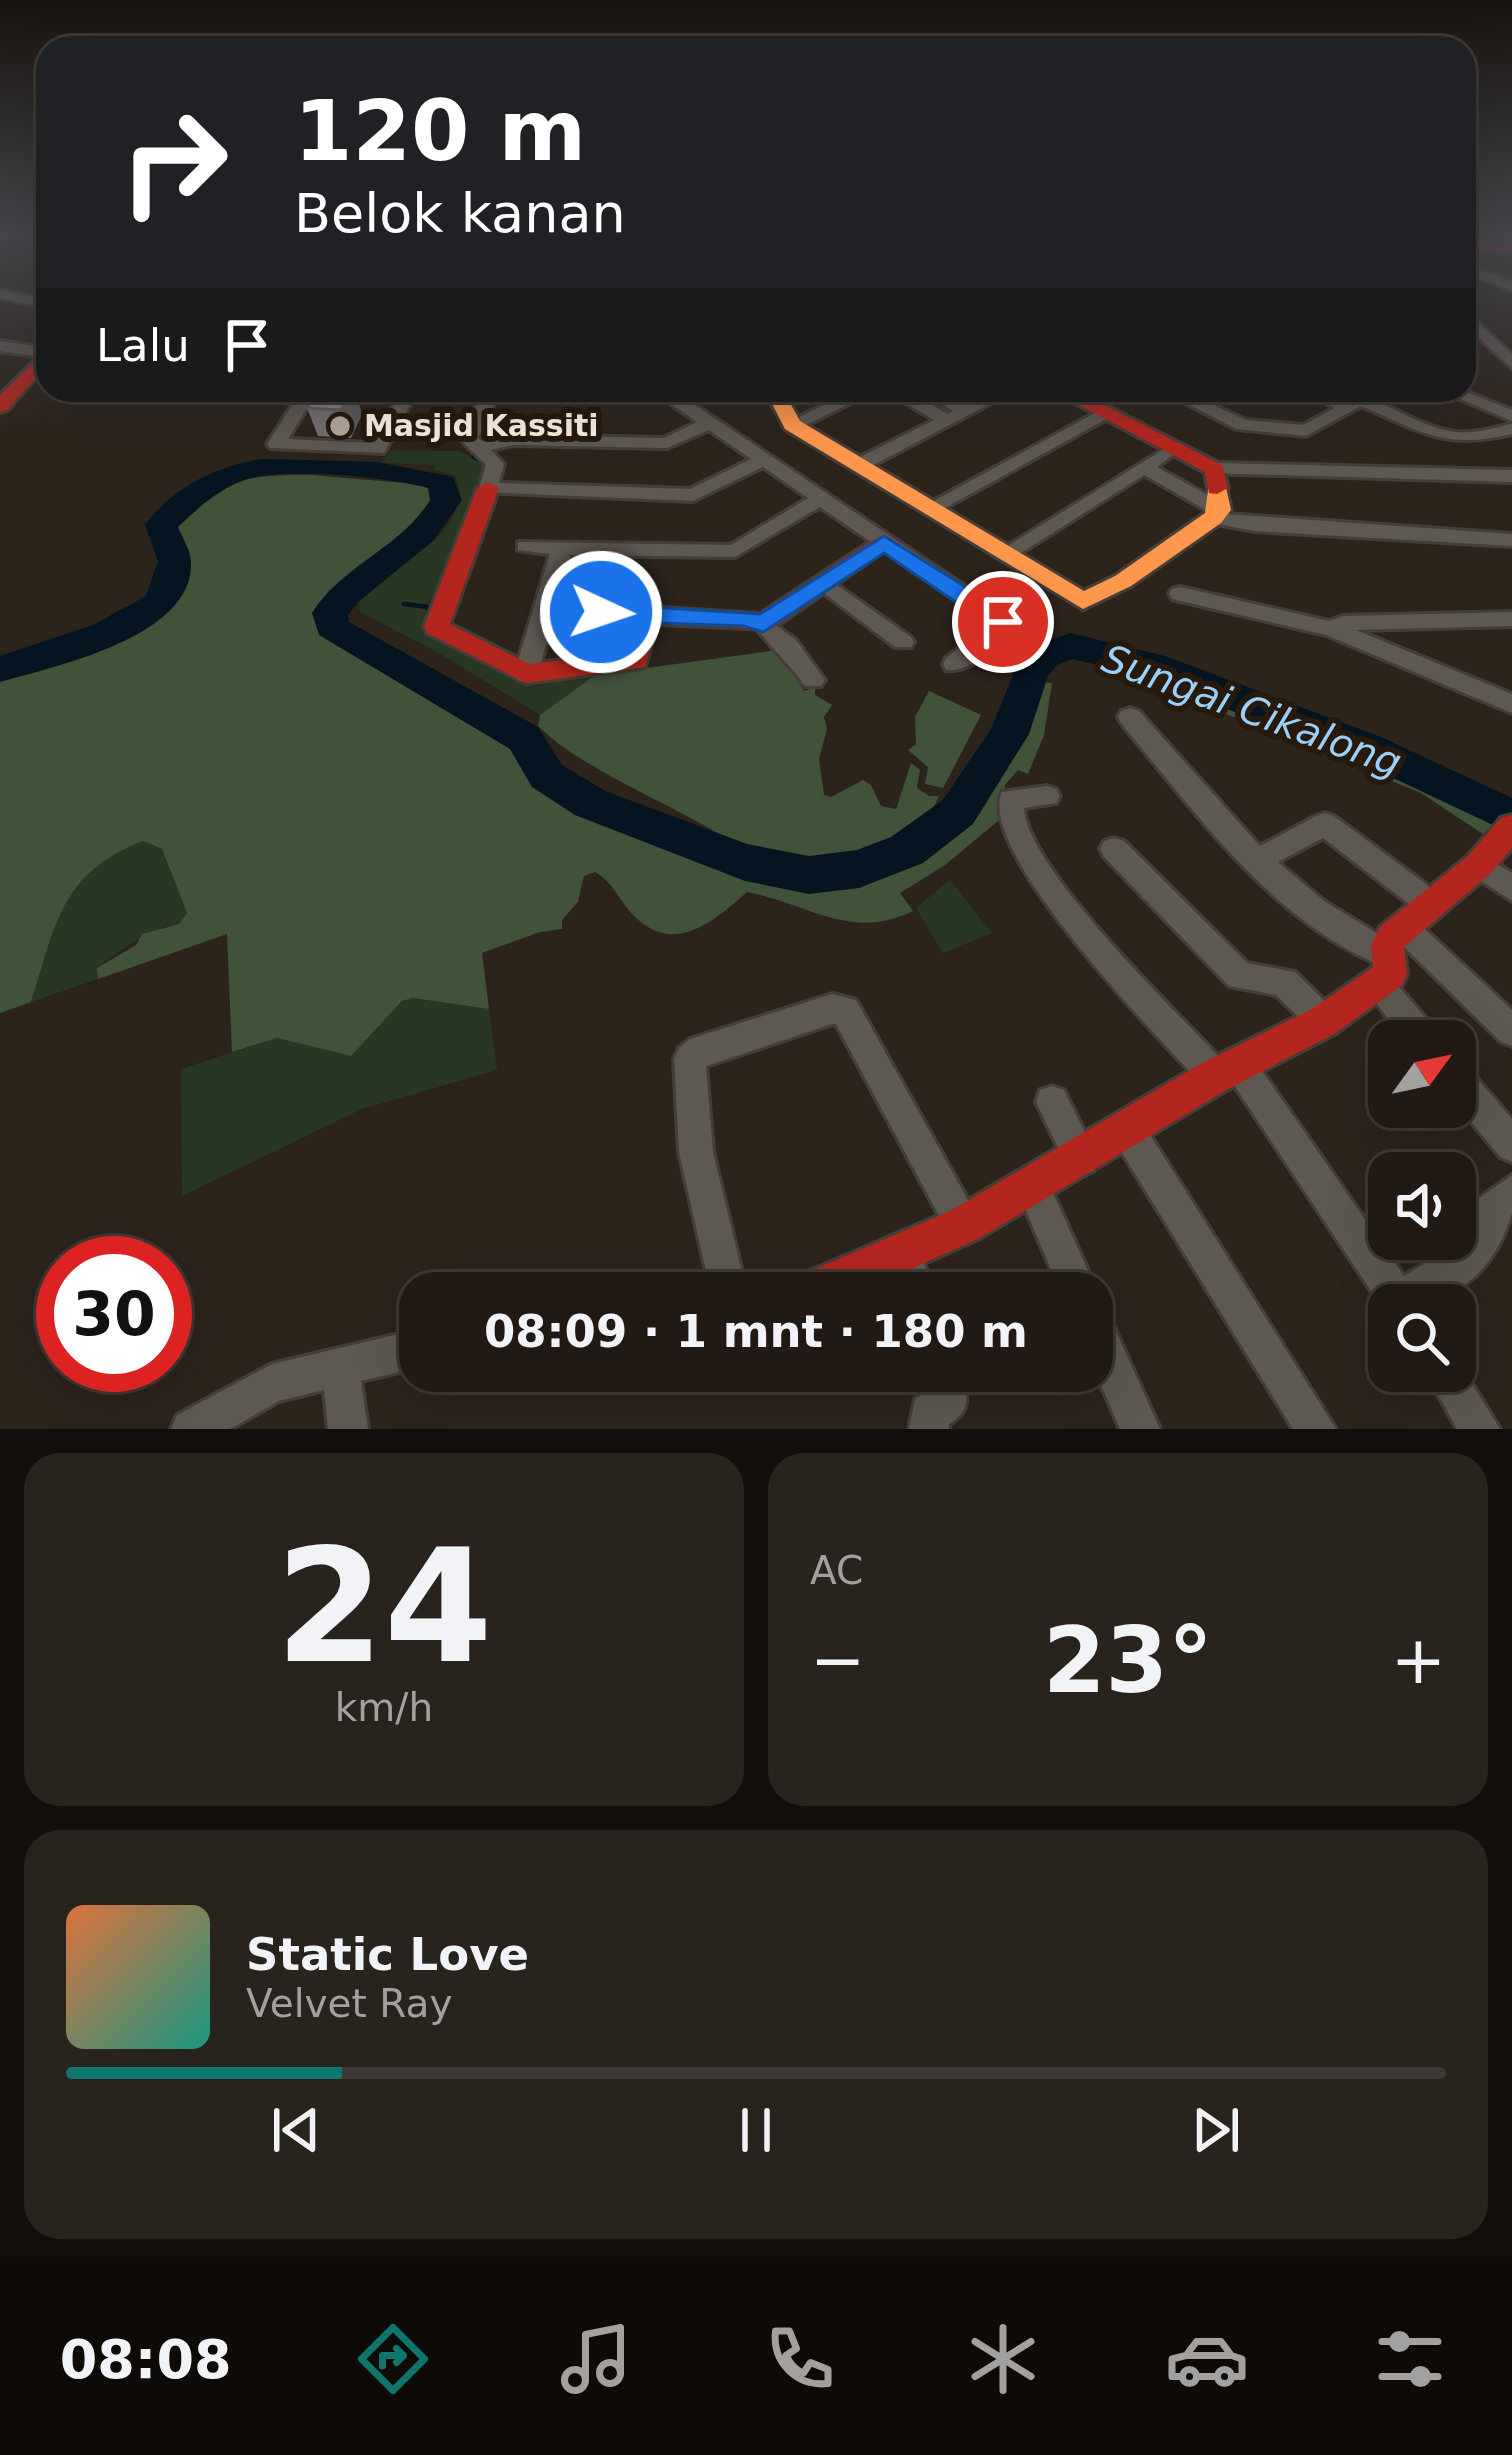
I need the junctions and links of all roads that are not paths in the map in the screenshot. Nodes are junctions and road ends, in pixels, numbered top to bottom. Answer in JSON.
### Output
{"nodes":[{"id":1,"x":1476,"y":327,"type":"edge"},
{"id":2,"x":1476,"y":332,"type":"edge"},
{"id":3,"x":1484,"y":335,"type":"junction"},
{"id":4,"x":0,"y":346,"type":"edge"},
{"id":5,"x":1512,"y":346,"type":"edge"},
{"id":6,"x":36,"y":351,"type":"edge"},
{"id":7,"x":1512,"y":363,"type":"edge"},
{"id":8,"x":36,"y":366,"type":"edge"},
{"id":9,"x":302,"y":402,"type":"edge"},
{"id":10,"x":403,"y":402,"type":"edge"},
{"id":11,"x":484,"y":402,"type":"edge"},
{"id":12,"x":687,"y":402,"type":"edge"},
{"id":13,"x":780,"y":402,"type":"edge"},
{"id":14,"x":842,"y":402,"type":"edge"},
{"id":15,"x":914,"y":402,"type":"edge"},
{"id":16,"x":951,"y":402,"type":"edge"},
{"id":17,"x":984,"y":402,"type":"edge"},
{"id":18,"x":1084,"y":402,"type":"edge"},
{"id":19,"x":1194,"y":402,"type":"edge"},
{"id":20,"x":1210,"y":402,"type":"edge"},
{"id":21,"x":1344,"y":402,"type":"edge"},
{"id":22,"x":1353,"y":402,"type":"edge"},
{"id":23,"x":1476,"y":402,"type":"edge"},
{"id":24,"x":0,"y":406,"type":"edge"},
{"id":25,"x":1202,"y":406,"type":"junction"},
{"id":26,"x":966,"y":411,"type":"junction"},
{"id":27,"x":1104,"y":412,"type":"junction"},
{"id":28,"x":1512,"y":416,"type":"edge"},
{"id":29,"x":948,"y":421,"type":"junction"},
{"id":30,"x":710,"y":423,"type":"junction"},
{"id":31,"x":792,"y":424,"type":"junction"},
{"id":32,"x":1512,"y":428,"type":"edge"},
{"id":33,"x":478,"y":447,"type":"junction"},
{"id":34,"x":1172,"y":449,"type":"junction"},
{"id":35,"x":763,"y":460,"type":"junction"},
{"id":36,"x":859,"y":465,"type":"junction"},
{"id":37,"x":1146,"y":468,"type":"junction"},
{"id":38,"x":1216,"y":469,"type":"junction"},
{"id":39,"x":1508,"y":482,"type":"edge"},
{"id":40,"x":488,"y":488,"type":"junction"},
{"id":41,"x":820,"y":499,"type":"junction"},
{"id":42,"x":928,"y":509,"type":"junction"},
{"id":43,"x":1216,"y":514,"type":"junction"},
{"id":44,"x":1512,"y":540,"type":"edge"},
{"id":45,"x":884,"y":543,"type":"junction"},
{"id":46,"x":525,"y":545,"type":"dead end"},
{"id":47,"x":562,"y":548,"type":"junction"},
{"id":48,"x":1003,"y":555,"type":"junction"},
{"id":49,"x":824,"y":583,"type":"junction"},
{"id":50,"x":1180,"y":594,"type":"dead end"},
{"id":51,"x":601,"y":612,"type":"dead end"},
{"id":52,"x":647,"y":615,"type":"junction"},
{"id":53,"x":1512,"y":619,"type":"edge"},
{"id":54,"x":763,"y":623,"type":"junction"},
{"id":55,"x":1403,"y":623,"type":"junction"},
{"id":56,"x":1332,"y":629,"type":"junction"},
{"id":57,"x":903,"y":642,"type":"dead end"},
{"id":58,"x":954,"y":664,"type":"dead end"},
{"id":59,"x":1431,"y":668,"type":"junction"},
{"id":60,"x":526,"y":674,"type":"junction"},
{"id":61,"x":813,"y":680,"type":"dead end"},
{"id":62,"x":1512,"y":704,"type":"edge"},
{"id":63,"x":1130,"y":717,"type":"dead end"},
{"id":64,"x":1047,"y":796,"type":"dead end"},
{"id":65,"x":1496,"y":845,"type":"edge"},
{"id":66,"x":1114,"y":849,"type":"dead end"},
{"id":67,"x":1260,"y":859,"type":"junction"},
{"id":68,"x":1512,"y":889,"type":"edge"},
{"id":69,"x":1432,"y":904,"type":"junction"},
{"id":70,"x":1390,"y":956,"type":"junction"},
{"id":71,"x":1416,"y":1020,"type":"edge"},
{"id":72,"x":1324,"y":1021,"type":"junction"},
{"id":73,"x":1512,"y":1031,"type":"edge"},
{"id":74,"x":1227,"y":1069,"type":"junction"},
{"id":75,"x":1052,"y":1102,"type":"dead end"},
{"id":76,"x":1476,"y":1102,"type":"edge"},
{"id":77,"x":1128,"y":1131,"type":"junction"},
{"id":78,"x":1512,"y":1145,"type":"edge"},
{"id":79,"x":1081,"y":1160,"type":"junction"},
{"id":80,"x":1033,"y":1186,"type":"junction"},
{"id":81,"x":1512,"y":1192,"type":"edge"},
{"id":82,"x":964,"y":1225,"type":"junction"},
{"id":83,"x":904,"y":1255,"type":"junction"},
{"id":84,"x":724,"y":1272,"type":"edge"},
{"id":85,"x":862,"y":1272,"type":"edge"},
{"id":86,"x":909,"y":1272,"type":"edge"},
{"id":87,"x":1071,"y":1272,"type":"edge"},
{"id":88,"x":1387,"y":1284,"type":"edge"},
{"id":89,"x":1431,"y":1284,"type":"edge"},
{"id":90,"x":399,"y":1352,"type":"edge"},
{"id":91,"x":340,"y":1365,"type":"junction"},
{"id":92,"x":1113,"y":1368,"type":"edge"},
{"id":93,"x":947,"y":1392,"type":"edge"},
{"id":94,"x":1457,"y":1392,"type":"edge"},
{"id":95,"x":191,"y":1429,"type":"edge"},
{"id":96,"x":348,"y":1429,"type":"edge"},
{"id":97,"x":928,"y":1429,"type":"edge"},
{"id":98,"x":1140,"y":1429,"type":"edge"},
{"id":99,"x":1316,"y":1429,"type":"edge"},
{"id":100,"x":1480,"y":1429,"type":"edge"}],
"edges":[{"from":1,"to":3,"type":"street"},
{"from":2,"to":3,"type":"street"},
{"from":3,"to":5,"type":"street"},
{"from":3,"to":7,"type":"street"},
{"from":4,"to":6,"type":"street"},
{"from":8,"to":24,"type":"main road"},
{"from":9,"to":10,"type":"street"},
{"from":11,"to":33,"type":"street"},
{"from":12,"to":30,"type":"street"},
{"from":13,"to":31,"type":"main road"},
{"from":14,"to":31,"type":"street"},
{"from":15,"to":29,"type":"street"},
{"from":16,"to":26,"type":"street"},
{"from":17,"to":26,"type":"street"},
{"from":18,"to":27,"type":"main road"},
{"from":19,"to":25,"type":"street"},
{"from":20,"to":25,"type":"street"},
{"from":21,"to":25,"type":"street"},
{"from":22,"to":32,"type":"street"},
{"from":23,"to":28,"type":"street"},
{"from":26,"to":29,"type":"street"},
{"from":27,"to":34,"type":"main road"},
{"from":27,"to":42,"type":"street"},
{"from":29,"to":36,"type":"street"},
{"from":30,"to":33,"type":"street"},
{"from":30,"to":35,"type":"street"},
{"from":31,"to":36,"type":"main road"},
{"from":33,"to":40,"type":"street"},
{"from":34,"to":37,"type":"street"},
{"from":34,"to":38,"type":"main road"},
{"from":35,"to":40,"type":"street"},
{"from":35,"to":41,"type":"street"},
{"from":36,"to":42,"type":"main road"},
{"from":37,"to":43,"type":"street"},
{"from":37,"to":48,"type":"street"},
{"from":38,"to":39,"type":"street"},
{"from":38,"to":43,"type":"main road"},
{"from":40,"to":60,"type":"main road"},
{"from":41,"to":45,"type":"street"},
{"from":41,"to":47,"type":"street"},
{"from":42,"to":48,"type":"main road"},
{"from":43,"to":44,"type":"street"},
{"from":43,"to":48,"type":"main road"},
{"from":45,"to":49,"type":"main road"},
{"from":45,"to":58,"type":"street"},
{"from":46,"to":47,"type":"street"},
{"from":47,"to":60,"type":"street"},
{"from":49,"to":54,"type":"main road"},
{"from":49,"to":57,"type":"street"},
{"from":50,"to":56,"type":"street"},
{"from":51,"to":52,"type":"street"},
{"from":52,"to":54,"type":"main road"},
{"from":52,"to":60,"type":"main road"},
{"from":53,"to":55,"type":"street"},
{"from":54,"to":61,"type":"street"},
{"from":55,"to":56,"type":"street"},
{"from":55,"to":59,"type":"street"},
{"from":56,"to":59,"type":"street"},
{"from":59,"to":62,"type":"street"},
{"from":63,"to":67,"type":"street"},
{"from":64,"to":74,"type":"street"},
{"from":65,"to":68,"type":"street"},
{"from":65,"to":69,"type":"main road"},
{"from":66,"to":72,"type":"street"},
{"from":67,"to":69,"type":"street"},
{"from":67,"to":70,"type":"street"},
{"from":69,"to":70,"type":"main road"},
{"from":70,"to":71,"type":"street"},
{"from":70,"to":72,"type":"main road"},
{"from":70,"to":73,"type":"street"},
{"from":72,"to":74,"type":"main road"},
{"from":74,"to":77,"type":"main road"},
{"from":74,"to":88,"type":"street"},
{"from":75,"to":79,"type":"street"},
{"from":76,"to":78,"type":"street"},
{"from":77,"to":79,"type":"main road"},
{"from":77,"to":99,"type":"street"},
{"from":79,"to":80,"type":"main road"},
{"from":80,"to":82,"type":"main road"},
{"from":80,"to":87,"type":"street"},
{"from":81,"to":89,"type":"street"},
{"from":82,"to":83,"type":"main road"},
{"from":82,"to":84,"type":"street"},
{"from":83,"to":85,"type":"main road"},
{"from":83,"to":86,"type":"street"},
{"from":90,"to":91,"type":"street"},
{"from":91,"to":95,"type":"street"},
{"from":91,"to":96,"type":"street"},
{"from":92,"to":98,"type":"street"},
{"from":93,"to":97,"type":"street"},
{"from":94,"to":100,"type":"street"}]}
